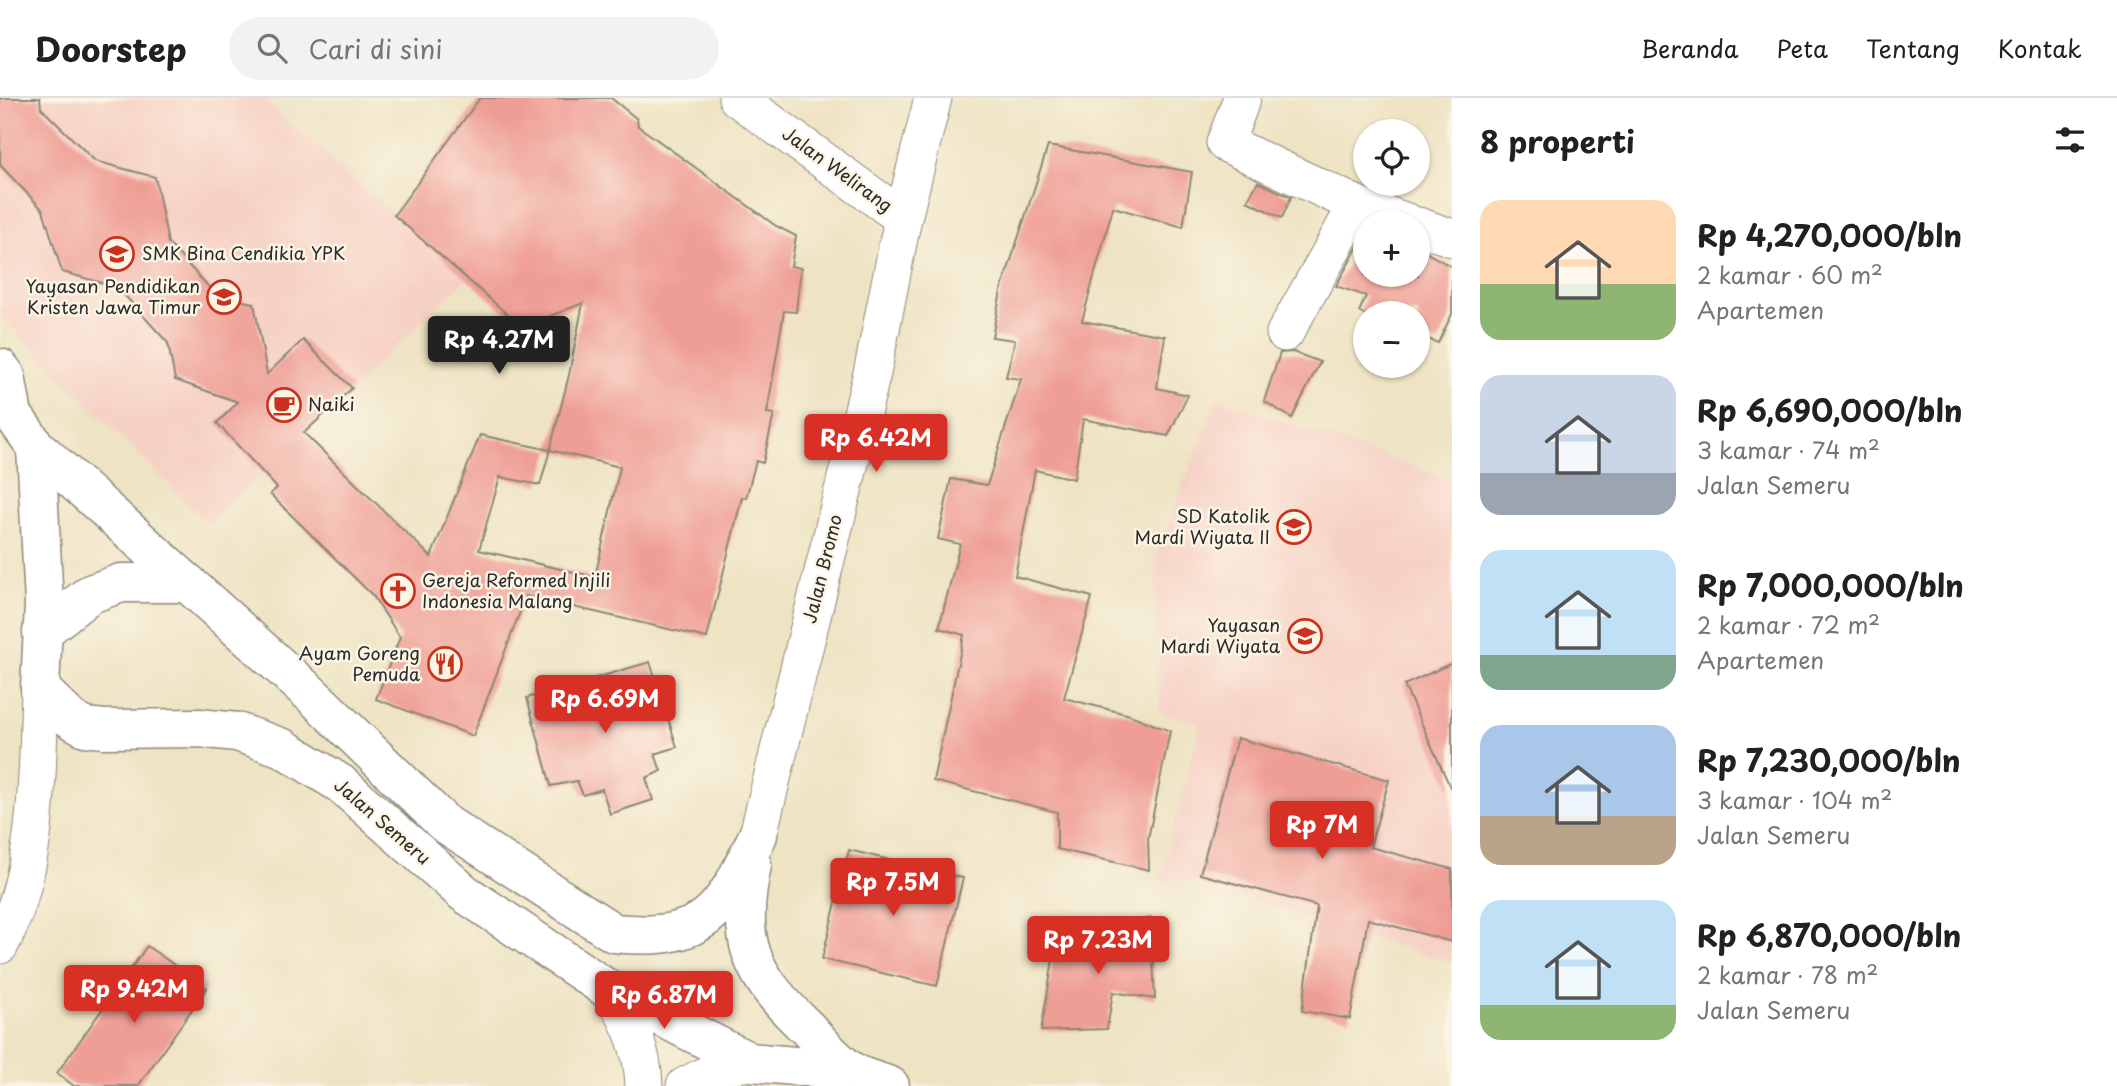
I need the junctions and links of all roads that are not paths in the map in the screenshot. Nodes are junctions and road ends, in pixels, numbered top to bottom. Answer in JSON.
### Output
{"nodes":[{"id":1,"x":737,"y":98,"type":"edge"},
{"id":2,"x":933,"y":98,"type":"edge"},
{"id":3,"x":1242,"y":98,"type":"edge"},
{"id":4,"x":1357,"y":205,"type":"junction"},
{"id":5,"x":1372,"y":210,"type":"edge"},
{"id":6,"x":903,"y":218,"type":"junction"},
{"id":7,"x":1430,"y":230,"type":"edge"},
{"id":8,"x":1452,"y":238,"type":"edge"},
{"id":9,"x":1286,"y":333,"type":"dead end"},
{"id":10,"x":0,"y":368,"type":"edge"},
{"id":11,"x":6,"y":412,"type":"edge"},
{"id":12,"x":36,"y":447,"type":"junction"},
{"id":13,"x":188,"y":583,"type":"junction"},
{"id":14,"x":42,"y":632,"type":"junction"},
{"id":15,"x":40,"y":689,"type":"junction"},
{"id":16,"x":758,"y":835,"type":"junction"},
{"id":17,"x":0,"y":945,"type":"edge"},
{"id":18,"x":612,"y":992,"type":"junction"},
{"id":19,"x":778,"y":1001,"type":"joint"},
{"id":20,"x":750,"y":1062,"type":"junction"},
{"id":21,"x":851,"y":1071,"type":"junction"},
{"id":22,"x":644,"y":1086,"type":"edge"},
{"id":23,"x":685,"y":1086,"type":"edge"},
{"id":24,"x":890,"y":1086,"type":"edge"}],
"edges":[{"from":1,"to":6,"type":"street","name":"Jalan Welirang"},
{"from":2,"to":6,"type":"street","name":"Jalan Bromo"},
{"from":3,"to":4,"type":"street"},
{"from":4,"to":5,"type":"street"},
{"from":4,"to":9,"type":"street"},
{"from":6,"to":16,"type":"street","name":"Jalan Bromo"},
{"from":7,"to":8,"type":"street"},
{"from":10,"to":11,"type":"main road"},
{"from":11,"to":12,"type":"main road"},
{"from":12,"to":13,"type":"main road"},
{"from":12,"to":14,"type":"main road"},
{"from":13,"to":14,"type":"main road"},
{"from":13,"to":16,"type":"main road","name":"Jalan Bromo"},
{"from":14,"to":15,"type":"main road"},
{"from":15,"to":17,"type":"street"},
{"from":15,"to":18,"type":"main road","name":"Jalan Semeru"},
{"from":16,"to":19,"type":"main road","name":"Jalan Bromo"},
{"from":18,"to":20,"type":"main road","name":"Jalan Semeru"},
{"from":18,"to":22,"type":"street"},
{"from":19,"to":21,"type":"main road","name":"Jalan Semeru"},
{"from":20,"to":21,"type":"main road","name":"Jalan Semeru"},
{"from":20,"to":23,"type":"street"},
{"from":21,"to":24,"type":"main road","name":"Jalan Semeru"}]}
